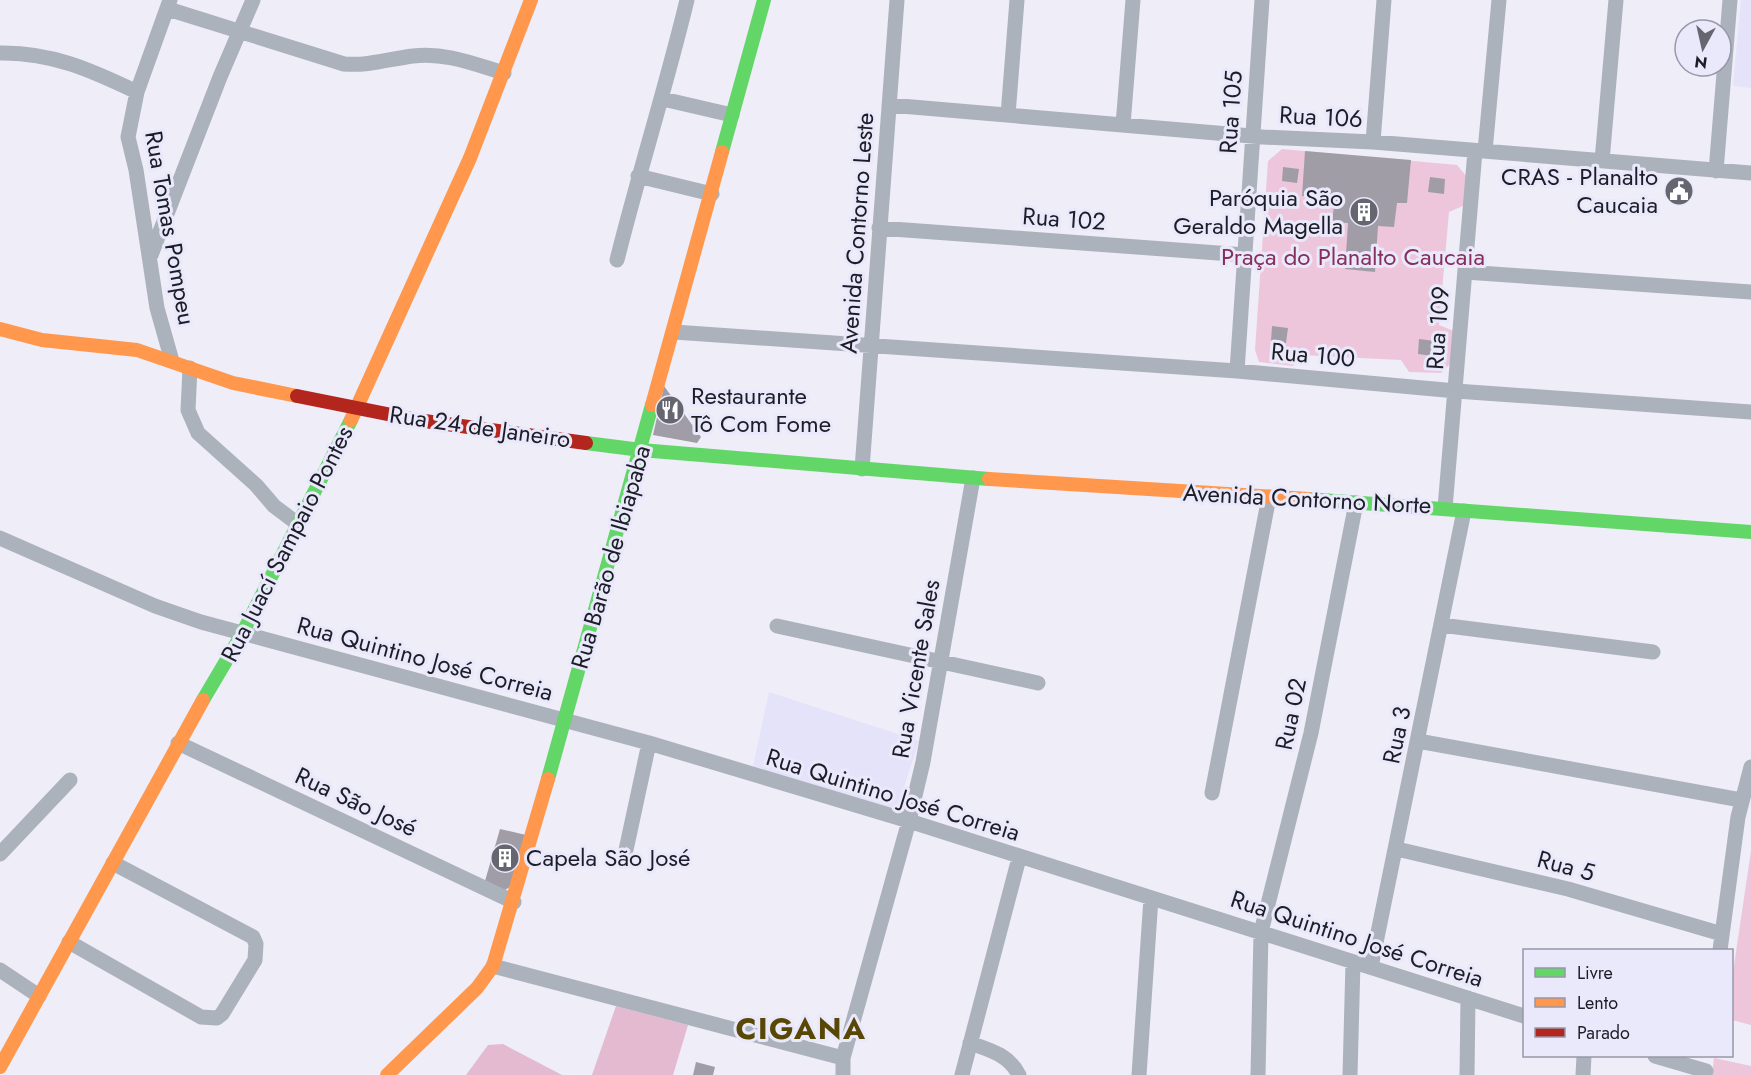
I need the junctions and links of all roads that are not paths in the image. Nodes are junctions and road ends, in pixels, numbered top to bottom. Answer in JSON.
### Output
{"nodes":[{"id":1,"x":253,"y":0,"type":"edge"},
{"id":2,"x":531,"y":0,"type":"edge"},
{"id":3,"x":687,"y":0,"type":"edge"},
{"id":4,"x":764,"y":0,"type":"edge"},
{"id":5,"x":897,"y":0,"type":"edge"},
{"id":6,"x":1017,"y":0,"type":"edge"},
{"id":7,"x":1133,"y":0,"type":"edge"},
{"id":8,"x":1262,"y":0,"type":"edge"},
{"id":9,"x":1384,"y":0,"type":"edge"},
{"id":10,"x":1499,"y":0,"type":"edge"},
{"id":11,"x":1616,"y":0,"type":"edge"},
{"id":12,"x":1730,"y":0,"type":"edge"},
{"id":13,"x":169,"y":4,"type":"edge"},
{"id":14,"x":239,"y":32,"type":"junction"},
{"id":15,"x":0,"y":53,"type":"edge"},
{"id":16,"x":504,"y":73,"type":"junction"},
{"id":17,"x":137,"y":92,"type":"junction"},
{"id":18,"x":663,"y":99,"type":"junction"},
{"id":19,"x":889,"y":105,"type":"junction"},
{"id":20,"x":732,"y":115,"type":"junction"},
{"id":21,"x":1008,"y":115,"type":"junction"},
{"id":22,"x":1122,"y":125,"type":"junction"},
{"id":23,"x":1251,"y":136,"type":"junction"},
{"id":24,"x":1373,"y":142,"type":"junction"},
{"id":25,"x":1480,"y":151,"type":"junction"},
{"id":26,"x":1602,"y":161,"type":"junction"},
{"id":27,"x":1716,"y":171,"type":"junction"},
{"id":28,"x":1751,"y":173,"type":"edge"},
{"id":29,"x":638,"y":176,"type":"junction"},
{"id":30,"x":712,"y":194,"type":"junction"},
{"id":31,"x":879,"y":228,"type":"junction"},
{"id":32,"x":1245,"y":255,"type":"junction"},
{"id":33,"x":150,"y":258,"type":"junction"},
{"id":34,"x":617,"y":260,"type":"dead end"},
{"id":35,"x":1465,"y":272,"type":"junction"},
{"id":36,"x":1751,"y":292,"type":"edge"},
{"id":37,"x":0,"y":329,"type":"edge"},
{"id":38,"x":674,"y":332,"type":"junction"},
{"id":39,"x":871,"y":347,"type":"junction"},
{"id":40,"x":172,"y":361,"type":"junction"},
{"id":41,"x":190,"y":368,"type":"junction"},
{"id":42,"x":1237,"y":371,"type":"junction"},
{"id":43,"x":1456,"y":391,"type":"junction"},
{"id":44,"x":357,"y":408,"type":"junction"},
{"id":45,"x":1751,"y":412,"type":"edge"},
{"id":46,"x":641,"y":450,"type":"junction"},
{"id":47,"x":862,"y":469,"type":"junction"},
{"id":48,"x":973,"y":478,"type":"junction"},
{"id":49,"x":1269,"y":498,"type":"junction"},
{"id":50,"x":1356,"y":503,"type":"junction"},
{"id":51,"x":1445,"y":508,"type":"junction"},
{"id":52,"x":1464,"y":511,"type":"junction"},
{"id":53,"x":298,"y":524,"type":"junction"},
{"id":54,"x":1751,"y":532,"type":"edge"},
{"id":55,"x":0,"y":538,"type":"edge"},
{"id":56,"x":1441,"y":625,"type":"junction"},
{"id":57,"x":777,"y":626,"type":"dead end"},
{"id":58,"x":242,"y":634,"type":"junction"},
{"id":59,"x":1653,"y":651,"type":"dead end"},
{"id":60,"x":939,"y":664,"type":"junction"},
{"id":61,"x":1038,"y":683,"type":"dead end"},
{"id":62,"x":565,"y":718,"type":"junction"},
{"id":63,"x":1418,"y":741,"type":"junction"},
{"id":64,"x":178,"y":743,"type":"junction"},
{"id":65,"x":649,"y":743,"type":"junction"},
{"id":66,"x":1751,"y":767,"type":"edge"},
{"id":67,"x":69,"y":780,"type":"dead end"},
{"id":68,"x":1212,"y":793,"type":"dead end"},
{"id":69,"x":1741,"y":800,"type":"junction"},
{"id":70,"x":909,"y":821,"type":"junction"},
{"id":71,"x":1397,"y":849,"type":"junction"},
{"id":72,"x":626,"y":850,"type":"dead end"},
{"id":73,"x":0,"y":854,"type":"edge"},
{"id":74,"x":1019,"y":858,"type":"junction"},
{"id":75,"x":113,"y":863,"type":"junction"},
{"id":76,"x":1151,"y":898,"type":"junction"},
{"id":77,"x":514,"y":902,"type":"junction"},
{"id":78,"x":1261,"y":932,"type":"junction"},
{"id":79,"x":1722,"y":934,"type":"junction"},
{"id":80,"x":69,"y":942,"type":"junction"},
{"id":81,"x":1720,"y":949,"type":"edge"},
{"id":82,"x":1353,"y":962,"type":"junction"},
{"id":83,"x":493,"y":966,"type":"junction"},
{"id":84,"x":1371,"y":967,"type":"junction"},
{"id":85,"x":0,"y":970,"type":"edge"},
{"id":86,"x":39,"y":996,"type":"junction"},
{"id":87,"x":1468,"y":998,"type":"junction"},
{"id":88,"x":1523,"y":1016,"type":"edge"},
{"id":89,"x":970,"y":1043,"type":"junction"},
{"id":90,"x":1584,"y":1057,"type":"edge"},
{"id":91,"x":1660,"y":1057,"type":"edge"},
{"id":92,"x":843,"y":1058,"type":"junction"},
{"id":93,"x":0,"y":1067,"type":"edge"},
{"id":94,"x":1707,"y":1067,"type":"edge"},
{"id":95,"x":387,"y":1075,"type":"edge"},
{"id":96,"x":843,"y":1075,"type":"edge"},
{"id":97,"x":962,"y":1075,"type":"edge"},
{"id":98,"x":1019,"y":1075,"type":"edge"},
{"id":99,"x":1139,"y":1075,"type":"edge"},
{"id":100,"x":1258,"y":1075,"type":"edge"},
{"id":101,"x":1350,"y":1075,"type":"edge"},
{"id":102,"x":1467,"y":1075,"type":"edge"},
{"id":103,"x":1583,"y":1075,"type":"edge"}],
"edges":[{"from":1,"to":14,"type":"street"},
{"from":2,"to":16,"type":"main road","name":"Rua Juací Sampaio Pontes"},
{"from":3,"to":18,"type":"street"},
{"from":4,"to":20,"type":"main road","name":"Rua Barão de Ibiapaba"},
{"from":5,"to":19,"type":"street","name":"Avenida Contorno Leste"},
{"from":6,"to":21,"type":"street"},
{"from":7,"to":22,"type":"street"},
{"from":8,"to":23,"type":"street","name":"Rua 105"},
{"from":9,"to":24,"type":"street"},
{"from":10,"to":25,"type":"street","name":"Rua 109"},
{"from":11,"to":26,"type":"street"},
{"from":12,"to":27,"type":"street"},
{"from":13,"to":14,"type":"street"},
{"from":13,"to":17,"type":"street","name":"Rua Tomas Pompeu"},
{"from":14,"to":16,"type":"street"},
{"from":14,"to":33,"type":"street"},
{"from":15,"to":17,"type":"street"},
{"from":16,"to":44,"type":"main road","name":"Rua Juací Sampaio Pontes"},
{"from":17,"to":33,"type":"street","name":"Rua Tomas Pompeu"},
{"from":18,"to":20,"type":"street"},
{"from":18,"to":29,"type":"street"},
{"from":19,"to":21,"type":"street","name":"Rua 106"},
{"from":19,"to":31,"type":"street","name":"Avenida Contorno Leste"},
{"from":20,"to":30,"type":"main road","name":"Rua Barão de Ibiapaba"},
{"from":21,"to":22,"type":"street","name":"Rua 106"},
{"from":22,"to":23,"type":"street","name":"Rua 106"},
{"from":23,"to":24,"type":"street","name":"Rua 106"},
{"from":23,"to":32,"type":"street","name":"Rua 105"},
{"from":24,"to":25,"type":"street","name":"Rua 106"},
{"from":25,"to":26,"type":"street","name":"Rua 106"},
{"from":25,"to":35,"type":"street","name":"Rua 109"},
{"from":26,"to":27,"type":"street","name":"Rua 106"},
{"from":27,"to":28,"type":"street","name":"Rua 106"},
{"from":29,"to":30,"type":"street"},
{"from":29,"to":34,"type":"street"},
{"from":30,"to":38,"type":"main road","name":"Rua Barão de Ibiapaba"},
{"from":31,"to":32,"type":"street","name":"Rua 102"},
{"from":31,"to":39,"type":"street","name":"Avenida Contorno Leste"},
{"from":32,"to":42,"type":"street","name":"Rua 105"},
{"from":33,"to":40,"type":"street","name":"Rua Tomas Pompeu"},
{"from":35,"to":36,"type":"street"},
{"from":35,"to":43,"type":"street","name":"Rua 109"},
{"from":37,"to":40,"type":"main road","name":"Rua 24 de Janeiro"},
{"from":38,"to":39,"type":"street","name":"Rua 100"},
{"from":38,"to":46,"type":"main road","name":"Rua Barão de Ibiapaba"},
{"from":39,"to":42,"type":"street","name":"Rua 100"},
{"from":39,"to":47,"type":"street","name":"Avenida Contorno Leste"},
{"from":40,"to":41,"type":"main road","name":"Rua 24 de Janeiro"},
{"from":41,"to":44,"type":"main road","name":"Rua 24 de Janeiro"},
{"from":41,"to":53,"type":"street"},
{"from":42,"to":43,"type":"street","name":"Rua 100"},
{"from":43,"to":45,"type":"street","name":"Rua 100"},
{"from":43,"to":51,"type":"street","name":"Rua 109"},
{"from":44,"to":46,"type":"main road","name":"Rua 24 de Janeiro"},
{"from":44,"to":53,"type":"main road","name":"Rua Juací Sampaio Pontes"},
{"from":46,"to":47,"type":"main road","name":"Rua 24 de Janeiro"},
{"from":46,"to":62,"type":"main road","name":"Rua Barão de Ibiapaba"},
{"from":47,"to":48,"type":"main road","name":"Avenida Contorno Norte"},
{"from":48,"to":49,"type":"main road","name":"Avenida Contorno Norte"},
{"from":48,"to":60,"type":"street","name":"Rua Vicente Sales"},
{"from":49,"to":50,"type":"main road","name":"Avenida Contorno Norte"},
{"from":49,"to":68,"type":"street"},
{"from":50,"to":51,"type":"main road","name":"Avenida Contorno Norte"},
{"from":50,"to":78,"type":"street","name":"Rua 02"},
{"from":51,"to":52,"type":"main road","name":"Avenida Contorno Norte"},
{"from":52,"to":54,"type":"main road","name":"Avenida Contorno Norte"},
{"from":52,"to":56,"type":"street","name":"Rua 3"},
{"from":53,"to":58,"type":"main road","name":"Rua Juací Sampaio Pontes"},
{"from":55,"to":58,"type":"street","name":"Rua Quintino José Correia"},
{"from":56,"to":59,"type":"street"},
{"from":56,"to":63,"type":"street","name":"Rua 3"},
{"from":57,"to":60,"type":"street"},
{"from":58,"to":62,"type":"street","name":"Rua Quintino José Correia"},
{"from":58,"to":64,"type":"main road","name":"Rua Juací Sampaio Pontes"},
{"from":60,"to":61,"type":"street"},
{"from":60,"to":70,"type":"street","name":"Rua Vicente Sales"},
{"from":62,"to":65,"type":"street","name":"Rua Quintino José Correia"},
{"from":62,"to":77,"type":"main road","name":"Rua Barão de Ibiapaba"},
{"from":63,"to":69,"type":"street"},
{"from":63,"to":71,"type":"street","name":"Rua 3"},
{"from":64,"to":75,"type":"main road","name":"Rua Juací Sampaio Pontes"},
{"from":64,"to":77,"type":"street","name":"Rua São José"},
{"from":65,"to":70,"type":"street","name":"Rua Quintino José Correia"},
{"from":65,"to":72,"type":"street"},
{"from":66,"to":69,"type":"street"},
{"from":67,"to":73,"type":"street"},
{"from":69,"to":79,"type":"street"},
{"from":70,"to":74,"type":"street","name":"Rua Quintino José Correia"},
{"from":70,"to":92,"type":"street","name":"Rua Vicente Sales"},
{"from":71,"to":79,"type":"street","name":"Rua 5"},
{"from":71,"to":84,"type":"street","name":"Rua 3"},
{"from":74,"to":76,"type":"street","name":"Rua Quintino José Correia"},
{"from":74,"to":89,"type":"street"},
{"from":75,"to":80,"type":"main road","name":"Rua Juací Sampaio Pontes"},
{"from":75,"to":80,"type":"street"},
{"from":76,"to":78,"type":"street","name":"Rua Quintino José Correia"},
{"from":76,"to":99,"type":"street"},
{"from":77,"to":83,"type":"main road","name":"Rua Barão de Ibiapaba"},
{"from":78,"to":82,"type":"street","name":"Rua Quintino José Correia"},
{"from":78,"to":100,"type":"street","name":"Rua 02"},
{"from":79,"to":81,"type":"street"},
{"from":80,"to":86,"type":"main road","name":"Rua Juací Sampaio Pontes"},
{"from":82,"to":84,"type":"street","name":"Rua Quintino José Correia"},
{"from":82,"to":101,"type":"street"},
{"from":83,"to":92,"type":"street"},
{"from":83,"to":95,"type":"main road","name":"Rua Barão de Ibiapaba"},
{"from":84,"to":87,"type":"street","name":"Rua Quintino José Correia"},
{"from":85,"to":86,"type":"street"},
{"from":86,"to":93,"type":"main road","name":"Rua Juací Sampaio Pontes"},
{"from":87,"to":88,"type":"street","name":"Rua Quintino José Correia"},
{"from":87,"to":102,"type":"street"},
{"from":89,"to":97,"type":"street"},
{"from":89,"to":98,"type":"street"},
{"from":90,"to":103,"type":"street"},
{"from":91,"to":94,"type":"street"},
{"from":92,"to":96,"type":"street","name":"Rua Vicente Sales"}]}
